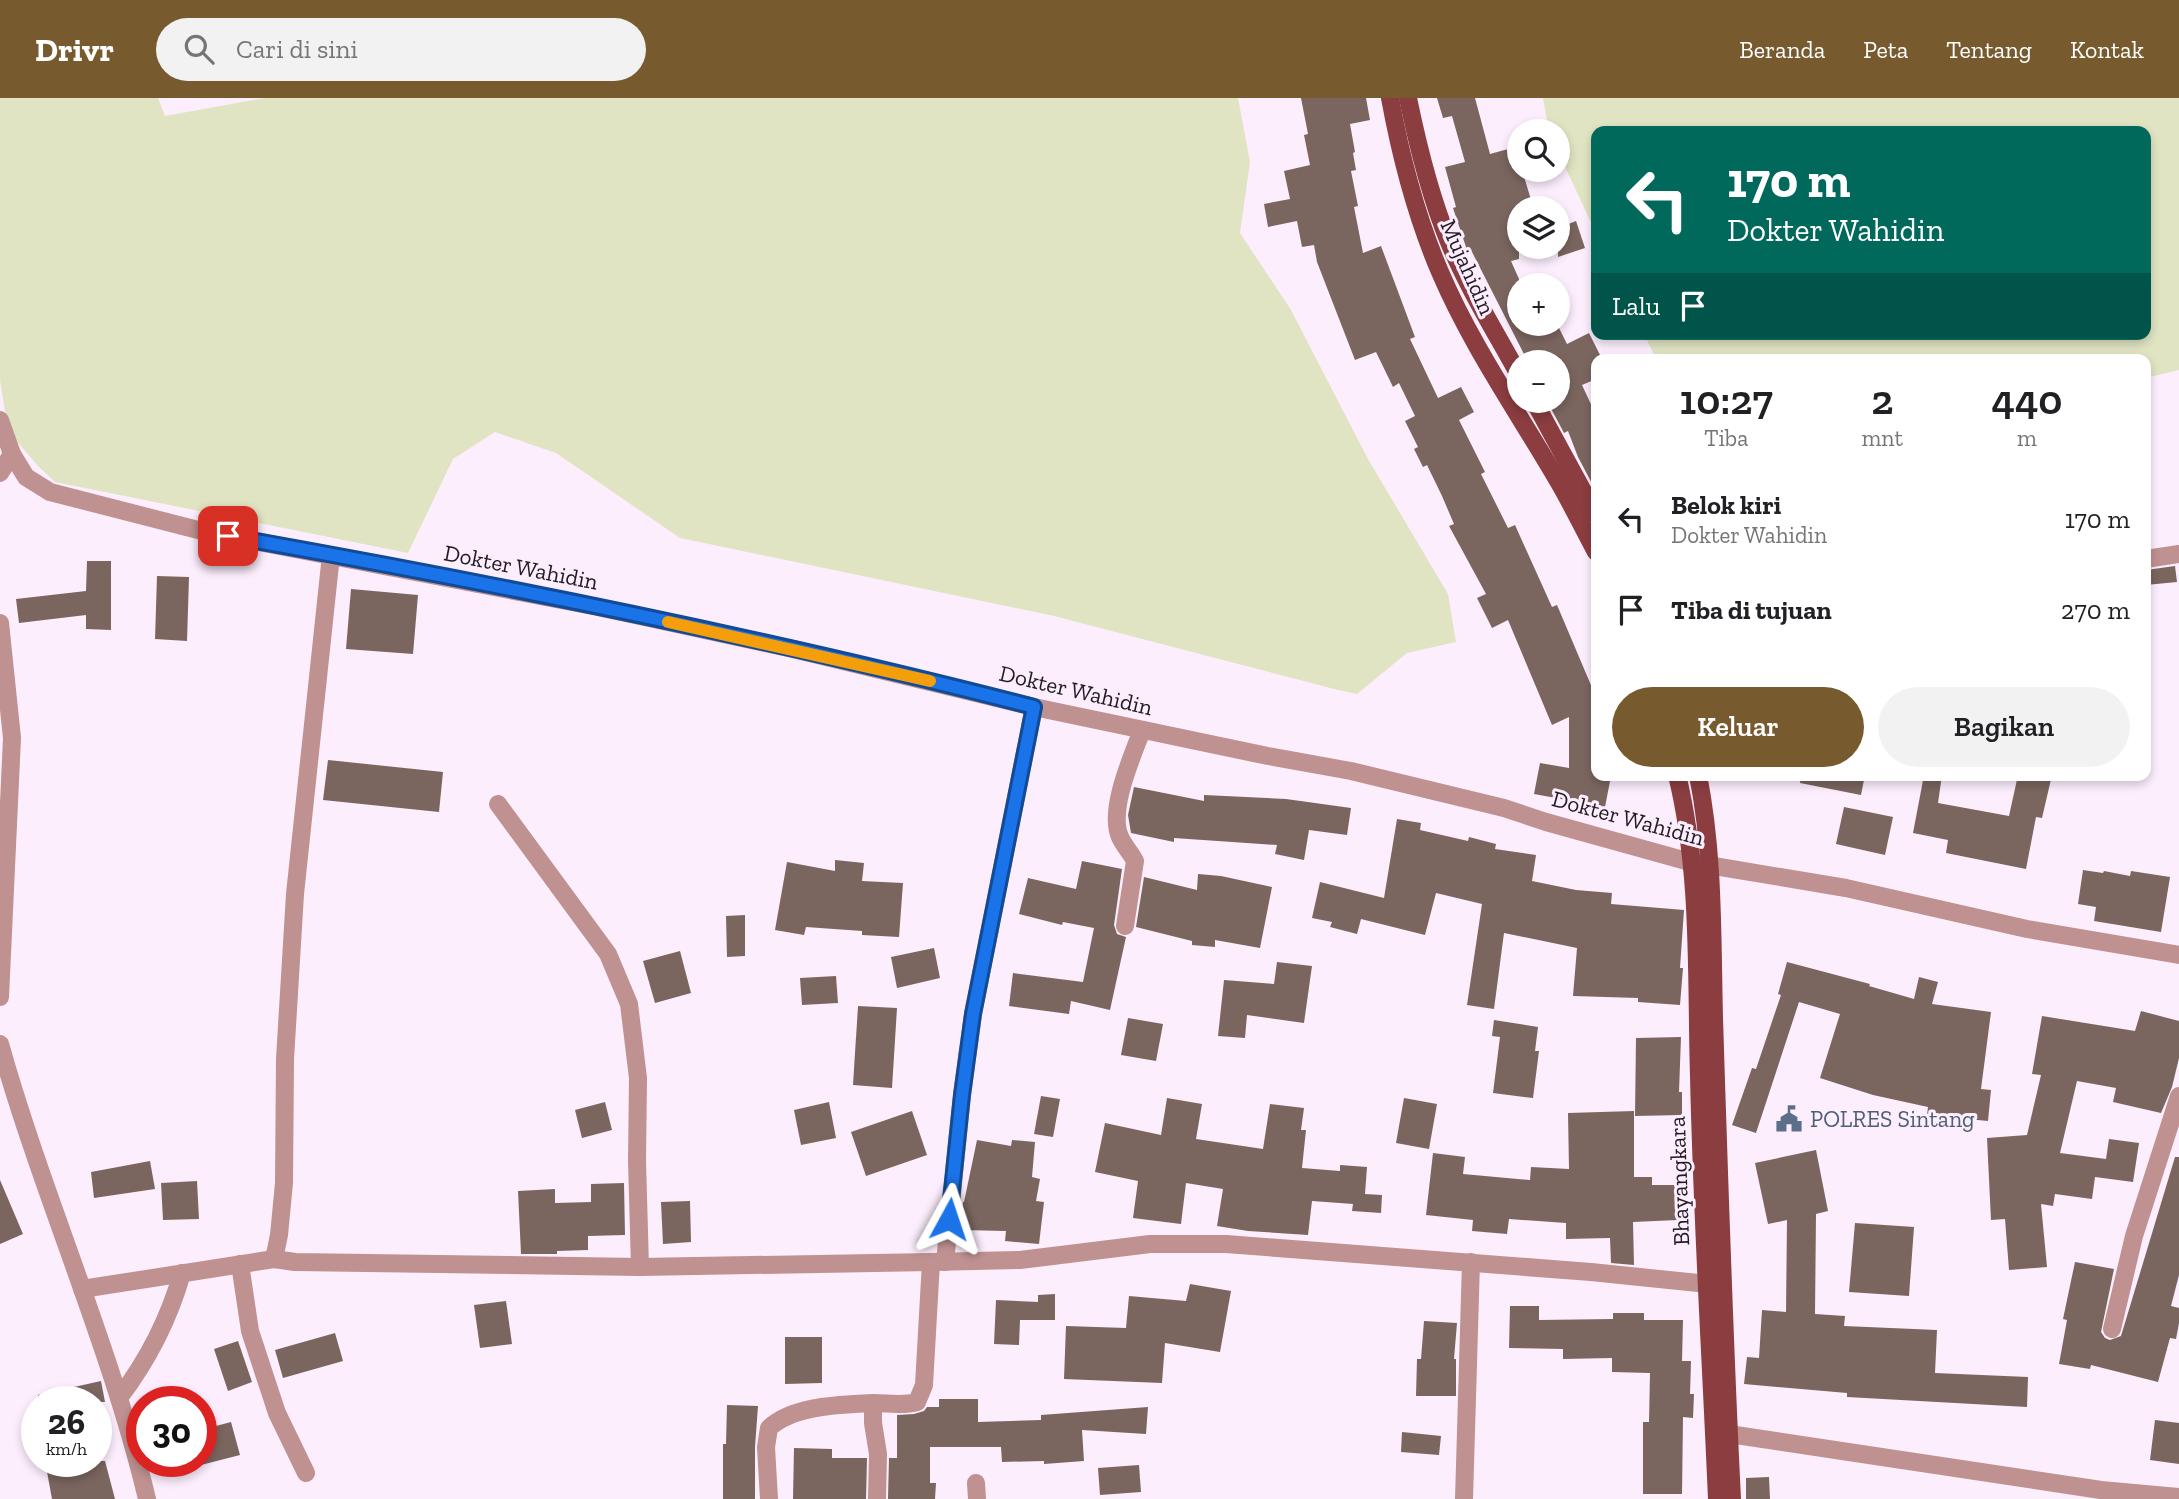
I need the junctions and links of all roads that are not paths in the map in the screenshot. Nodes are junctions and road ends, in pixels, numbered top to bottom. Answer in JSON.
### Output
{"nodes":[{"id":1,"x":1390,"y":98,"type":"edge"},
{"id":2,"x":1408,"y":98,"type":"edge"},
{"id":3,"x":1507,"y":353,"type":"edge"},
{"id":4,"x":1541,"y":413,"type":"edge"},
{"id":5,"x":0,"y":420,"type":"edge"},
{"id":6,"x":12,"y":454,"type":"junction"},
{"id":7,"x":0,"y":473,"type":"edge"},
{"id":8,"x":1591,"y":506,"type":"edge"},
{"id":9,"x":1591,"y":542,"type":"edge"},
{"id":10,"x":2179,"y":554,"type":"edge"},
{"id":11,"x":331,"y":555,"type":"junction"},
{"id":12,"x":2151,"y":558,"type":"edge"},
{"id":13,"x":0,"y":623,"type":"edge"},
{"id":14,"x":1034,"y":707,"type":"junction"},
{"id":15,"x":1142,"y":730,"type":"junction"},
{"id":16,"x":1678,"y":781,"type":"edge"},
{"id":17,"x":1699,"y":781,"type":"edge"},
{"id":18,"x":499,"y":804,"type":"dead end"},
{"id":19,"x":1690,"y":862,"type":"junction"},
{"id":20,"x":1709,"y":865,"type":"junction"},
{"id":21,"x":1125,"y":926,"type":"dead end"},
{"id":22,"x":2179,"y":955,"type":"edge"},
{"id":23,"x":0,"y":997,"type":"edge"},
{"id":24,"x":0,"y":1044,"type":"edge"},
{"id":25,"x":2179,"y":1096,"type":"edge"},
{"id":26,"x":274,"y":1259,"type":"junction"},
{"id":27,"x":938,"y":1262,"type":"junction"},
{"id":28,"x":1471,"y":1262,"type":"junction"},
{"id":29,"x":240,"y":1264,"type":"junction"},
{"id":30,"x":640,"y":1267,"type":"junction"},
{"id":31,"x":183,"y":1273,"type":"junction"},
{"id":32,"x":1708,"y":1284,"type":"junction"},
{"id":33,"x":82,"y":1289,"type":"junction"},
{"id":34,"x":2112,"y":1329,"type":"dead end"},
{"id":35,"x":119,"y":1398,"type":"junction"},
{"id":36,"x":873,"y":1403,"type":"junction"},
{"id":37,"x":1729,"y":1434,"type":"junction"},
{"id":38,"x":306,"y":1473,"type":"dead end"},
{"id":39,"x":2179,"y":1497,"type":"edge"},
{"id":40,"x":147,"y":1499,"type":"edge"},
{"id":41,"x":769,"y":1499,"type":"edge"},
{"id":42,"x":877,"y":1499,"type":"edge"},
{"id":43,"x":1464,"y":1499,"type":"edge"},
{"id":44,"x":1717,"y":1499,"type":"edge"},
{"id":45,"x":1732,"y":1499,"type":"edge"}],
"edges":[{"from":1,"to":9,"type":"main road","name":"Mujahidin"},
{"from":2,"to":3,"type":"main road","name":"Mujahidin"},
{"from":4,"to":8,"type":"main road"},
{"from":5,"to":6,"type":"street","name":"Dokter Wahidin"},
{"from":6,"to":7,"type":"street"},
{"from":6,"to":11,"type":"street","name":"Dokter Wahidin"},
{"from":10,"to":12,"type":"street"},
{"from":11,"to":14,"type":"street","name":"Dokter Wahidin"},
{"from":11,"to":26,"type":"street"},
{"from":13,"to":23,"type":"street"},
{"from":14,"to":15,"type":"street","name":"Dokter Wahidin"},
{"from":14,"to":27,"type":"street"},
{"from":15,"to":19,"type":"street","name":"Dokter Wahidin"},
{"from":15,"to":21,"type":"street"},
{"from":16,"to":19,"type":"main road"},
{"from":17,"to":20,"type":"main road"},
{"from":18,"to":30,"type":"street"},
{"from":19,"to":20,"type":"street","name":"Dokter Wahidin"},
{"from":19,"to":32,"type":"main road","name":"Bhayangkara"},
{"from":20,"to":22,"type":"street","name":"Dokter Wahidin"},
{"from":20,"to":37,"type":"main road","name":"Bhayangkara"},
{"from":24,"to":33,"type":"street"},
{"from":25,"to":34,"type":"street"},
{"from":26,"to":29,"type":"street"},
{"from":26,"to":30,"type":"street"},
{"from":27,"to":28,"type":"street"},
{"from":27,"to":30,"type":"street"},
{"from":27,"to":36,"type":"street"},
{"from":28,"to":32,"type":"street"},
{"from":28,"to":43,"type":"street"},
{"from":29,"to":31,"type":"street"},
{"from":29,"to":38,"type":"street"},
{"from":31,"to":33,"type":"street"},
{"from":31,"to":35,"type":"street"},
{"from":32,"to":44,"type":"main road","name":"Bhayangkara"},
{"from":33,"to":35,"type":"street"},
{"from":35,"to":40,"type":"street"},
{"from":36,"to":41,"type":"street"},
{"from":36,"to":42,"type":"street"},
{"from":37,"to":39,"type":"street"},
{"from":37,"to":45,"type":"main road","name":"Bhayangkara"}]}
